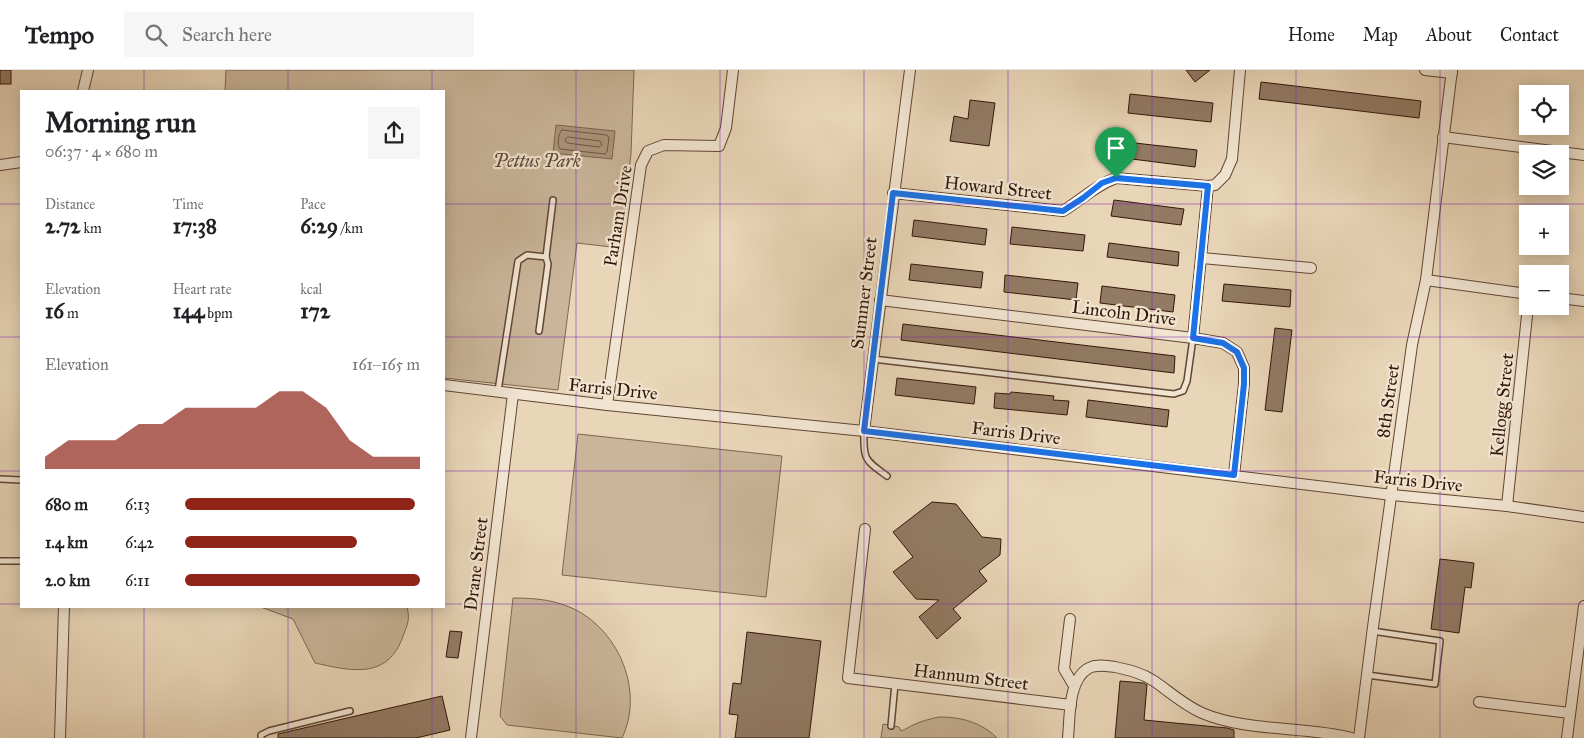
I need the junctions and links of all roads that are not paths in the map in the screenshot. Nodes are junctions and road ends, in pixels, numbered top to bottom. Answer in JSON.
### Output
{"nodes":[{"id":1,"x":88,"y":70,"type":"edge"},
{"id":2,"x":733,"y":70,"type":"edge"},
{"id":3,"x":910,"y":70,"type":"edge"},
{"id":4,"x":1240,"y":70,"type":"edge"},
{"id":5,"x":1425,"y":70,"type":"edge"},
{"id":6,"x":1452,"y":72,"type":"edge"},
{"id":7,"x":83,"y":90,"type":"edge"},
{"id":8,"x":1443,"y":137,"type":"junction"},
{"id":9,"x":1584,"y":155,"type":"edge"},
{"id":10,"x":20,"y":162,"type":"edge"},
{"id":11,"x":0,"y":165,"type":"edge"},
{"id":12,"x":1208,"y":186,"type":"junction"},
{"id":13,"x":893,"y":193,"type":"junction"},
{"id":14,"x":553,"y":200,"type":"dead end"},
{"id":15,"x":546,"y":257,"type":"junction"},
{"id":16,"x":1202,"y":258,"type":"junction"},
{"id":17,"x":1310,"y":268,"type":"dead end"},
{"id":18,"x":1426,"y":280,"type":"junction"},
{"id":19,"x":1519,"y":293,"type":"edge"},
{"id":20,"x":1569,"y":299,"type":"edge"},
{"id":21,"x":880,"y":300,"type":"junction"},
{"id":22,"x":1584,"y":301,"type":"edge"},
{"id":23,"x":1527,"y":315,"type":"edge"},
{"id":24,"x":539,"y":331,"type":"dead end"},
{"id":25,"x":1193,"y":338,"type":"junction"},
{"id":26,"x":873,"y":359,"type":"junction"},
{"id":27,"x":445,"y":386,"type":"edge"},
{"id":28,"x":498,"y":392,"type":"junction"},
{"id":29,"x":513,"y":394,"type":"junction"},
{"id":30,"x":607,"y":404,"type":"junction"},
{"id":31,"x":864,"y":431,"type":"junction"},
{"id":32,"x":1234,"y":475,"type":"junction"},
{"id":33,"x":887,"y":476,"type":"dead end"},
{"id":34,"x":0,"y":479,"type":"edge"},
{"id":35,"x":20,"y":480,"type":"edge"},
{"id":36,"x":1392,"y":495,"type":"junction"},
{"id":37,"x":1507,"y":506,"type":"junction"},
{"id":38,"x":1584,"y":517,"type":"edge"},
{"id":39,"x":865,"y":529,"type":"dead end"},
{"id":40,"x":0,"y":561,"type":"edge"},
{"id":41,"x":20,"y":561,"type":"edge"},
{"id":42,"x":1584,"y":606,"type":"edge"},
{"id":43,"x":64,"y":608,"type":"edge"},
{"id":44,"x":1070,"y":619,"type":"dead end"},
{"id":45,"x":1583,"y":622,"type":"edge"},
{"id":46,"x":1372,"y":631,"type":"junction"},
{"id":47,"x":1367,"y":675,"type":"junction"},
{"id":48,"x":895,"y":684,"type":"junction"},
{"id":49,"x":1074,"y":686,"type":"junction"},
{"id":50,"x":1478,"y":702,"type":"dead end"},
{"id":51,"x":1071,"y":705,"type":"junction"},
{"id":52,"x":350,"y":711,"type":"dead end"},
{"id":53,"x":1570,"y":713,"type":"junction"},
{"id":54,"x":891,"y":726,"type":"dead end"},
{"id":55,"x":1309,"y":735,"type":"edge"},
{"id":56,"x":60,"y":738,"type":"edge"},
{"id":57,"x":261,"y":738,"type":"edge"},
{"id":58,"x":471,"y":738,"type":"edge"},
{"id":59,"x":1068,"y":738,"type":"edge"},
{"id":60,"x":1352,"y":738,"type":"edge"},
{"id":61,"x":1359,"y":738,"type":"edge"},
{"id":62,"x":1567,"y":738,"type":"edge"}],
"edges":[{"from":1,"to":7,"type":"street"},
{"from":2,"to":30,"type":"street","name":"Parham Drive"},
{"from":3,"to":13,"type":"street","name":"Summer Street"},
{"from":4,"to":12,"type":"street"},
{"from":5,"to":6,"type":"street"},
{"from":6,"to":8,"type":"street","name":"8th Street"},
{"from":8,"to":9,"type":"street"},
{"from":8,"to":18,"type":"street","name":"8th Street"},
{"from":10,"to":11,"type":"street"},
{"from":12,"to":13,"type":"street","name":"Howard Street"},
{"from":12,"to":16,"type":"street"},
{"from":13,"to":21,"type":"street","name":"Summer Street"},
{"from":14,"to":15,"type":"lane"},
{"from":15,"to":24,"type":"lane"},
{"from":15,"to":28,"type":"lane"},
{"from":16,"to":17,"type":"street"},
{"from":16,"to":25,"type":"street"},
{"from":18,"to":19,"type":"street"},
{"from":18,"to":36,"type":"street","name":"8th Street"},
{"from":20,"to":22,"type":"street"},
{"from":21,"to":25,"type":"street","name":"Lincoln Drive"},
{"from":21,"to":26,"type":"street","name":"Summer Street"},
{"from":23,"to":37,"type":"street","name":"Kellogg Street"},
{"from":25,"to":26,"type":"lane"},
{"from":25,"to":32,"type":"street","name":"Lincoln Drive"},
{"from":26,"to":31,"type":"street","name":"Summer Street"},
{"from":27,"to":28,"type":"street","name":"Farris Drive"},
{"from":28,"to":29,"type":"street","name":"Farris Drive"},
{"from":29,"to":30,"type":"street","name":"Farris Drive"},
{"from":29,"to":58,"type":"street","name":"Drane Street"},
{"from":30,"to":31,"type":"street","name":"Farris Drive"},
{"from":31,"to":32,"type":"street","name":"Farris Drive"},
{"from":31,"to":33,"type":"lane"},
{"from":32,"to":36,"type":"street","name":"Farris Drive"},
{"from":34,"to":35,"type":"lane"},
{"from":36,"to":37,"type":"street","name":"Farris Drive"},
{"from":36,"to":46,"type":"street","name":"8th Street"},
{"from":37,"to":38,"type":"street","name":"Farris Drive"},
{"from":39,"to":48,"type":"street","name":"Hannum Street"},
{"from":40,"to":41,"type":"lane"},
{"from":42,"to":45,"type":"street"},
{"from":43,"to":56,"type":"street"},
{"from":44,"to":49,"type":"street"},
{"from":45,"to":53,"type":"street"},
{"from":46,"to":47,"type":"street","name":"8th Street"},
{"from":46,"to":47,"type":"lane"},
{"from":47,"to":61,"type":"street","name":"8th Street"},
{"from":48,"to":51,"type":"street","name":"Hannum Street"},
{"from":48,"to":54,"type":"lane"},
{"from":49,"to":51,"type":"street"},
{"from":49,"to":55,"type":"street"},
{"from":50,"to":53,"type":"street"},
{"from":51,"to":59,"type":"street"},
{"from":52,"to":57,"type":"lane"},
{"from":53,"to":62,"type":"street"},
{"from":55,"to":60,"type":"street"}]}
